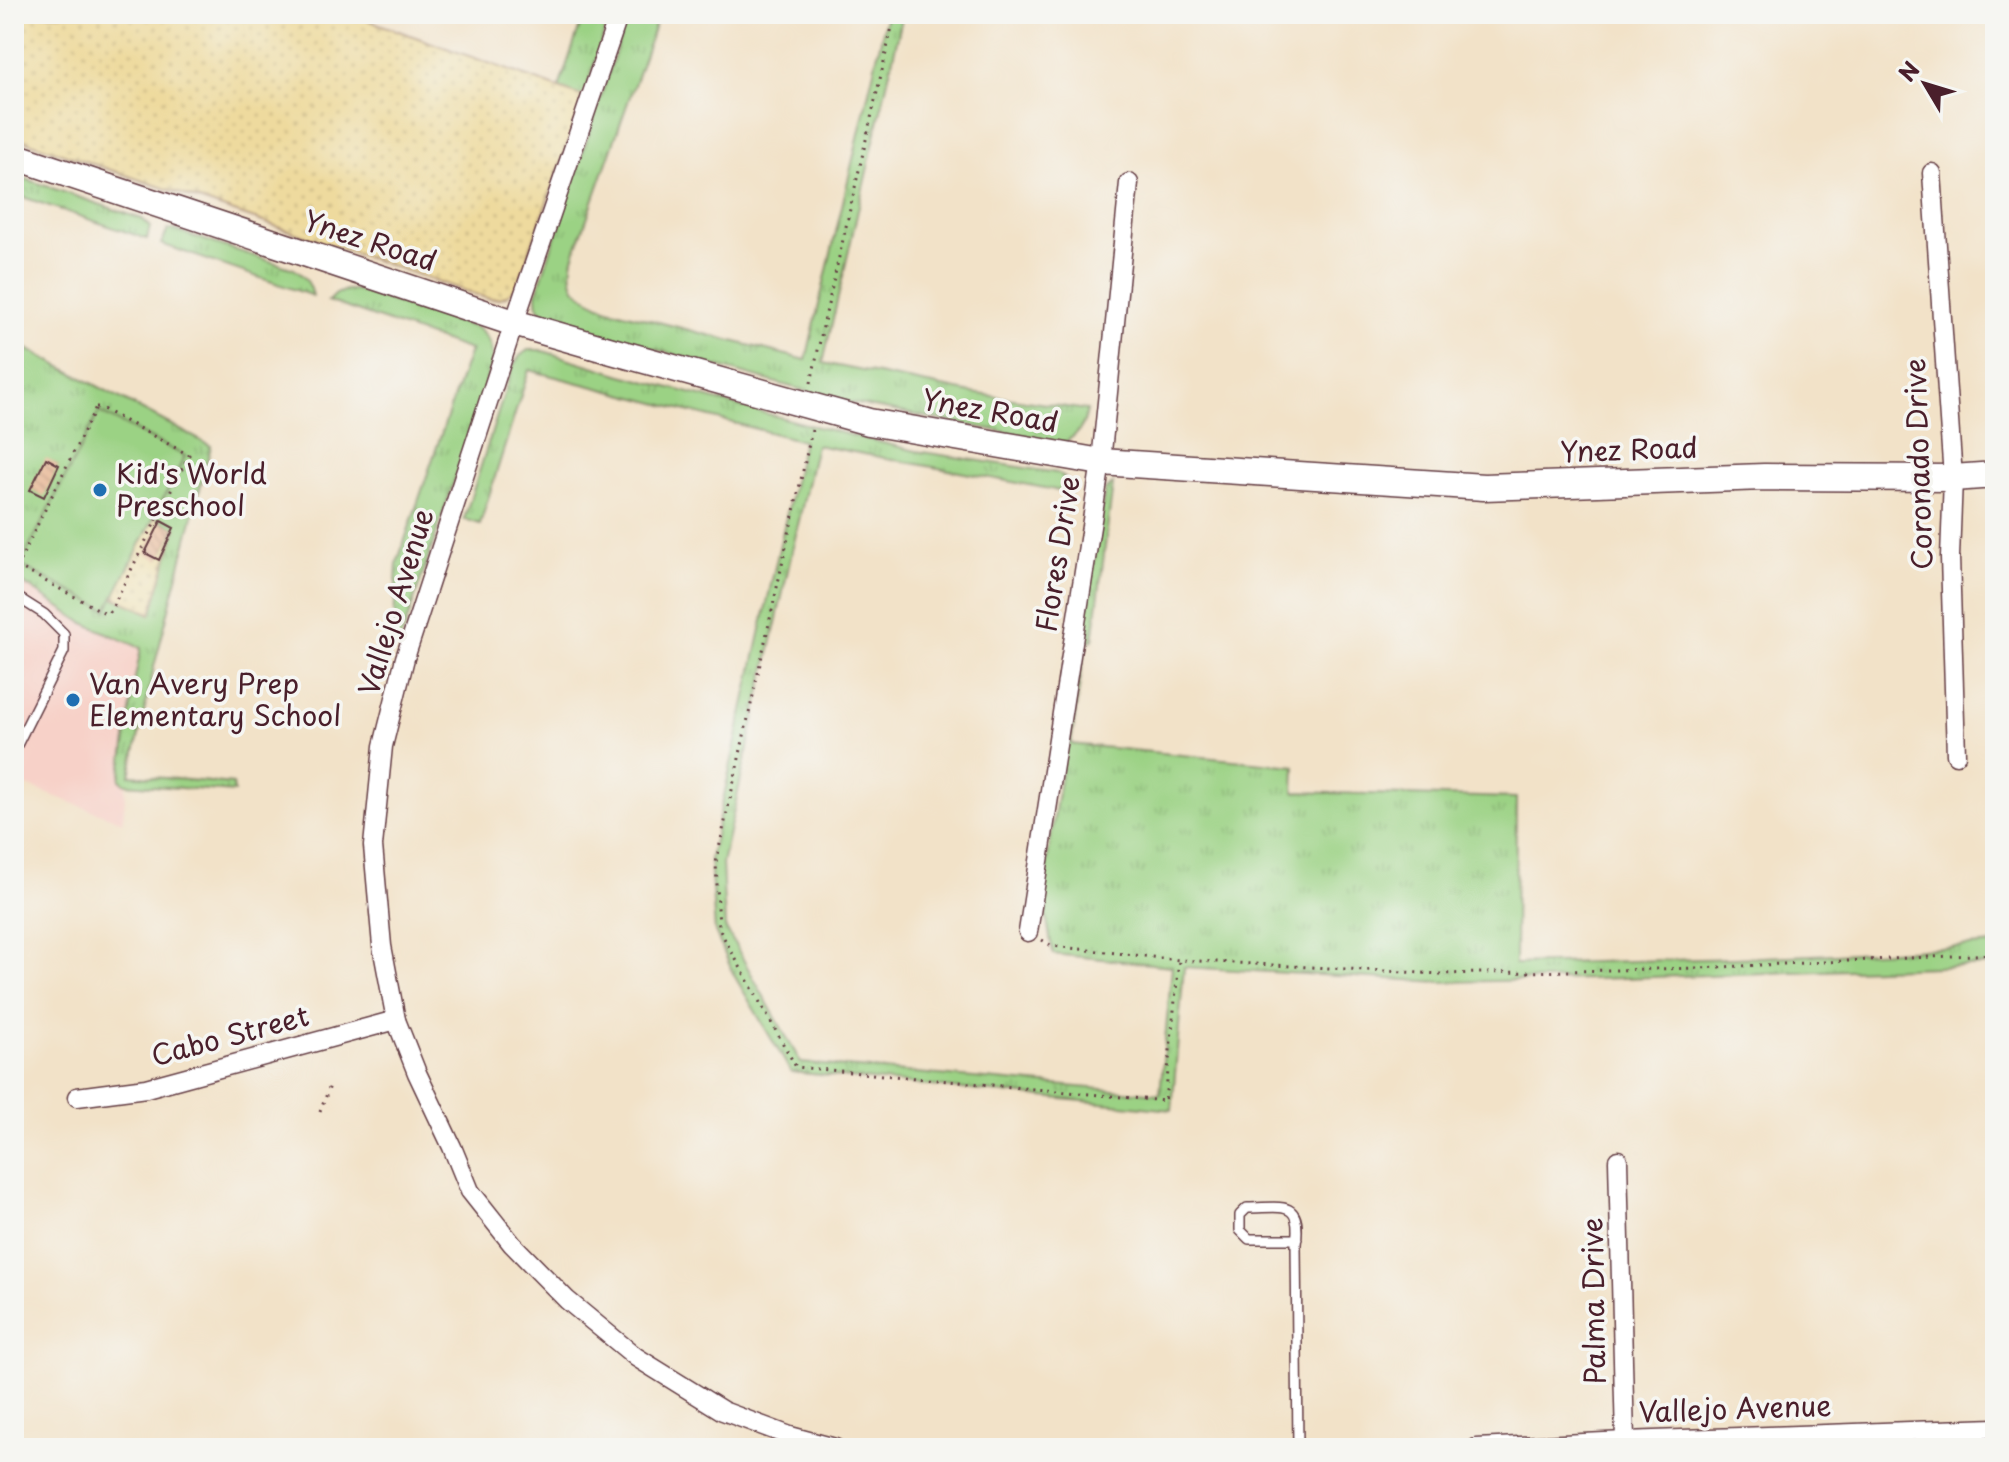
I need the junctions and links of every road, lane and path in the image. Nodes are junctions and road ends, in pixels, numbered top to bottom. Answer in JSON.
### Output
{"nodes":[{"id":1,"x":619,"y":14,"type":"edge"},
{"id":2,"x":895,"y":14,"type":"edge"},
{"id":3,"x":14,"y":156,"type":"edge"},
{"id":4,"x":1932,"y":173,"type":"dead end"},
{"id":5,"x":1129,"y":183,"type":"dead end"},
{"id":6,"x":514,"y":323,"type":"junction"},
{"id":7,"x":813,"y":407,"type":"junction"},
{"id":8,"x":1101,"y":462,"type":"junction"},
{"id":9,"x":1995,"y":475,"type":"edge"},
{"id":10,"x":1953,"y":478,"type":"junction"},
{"id":11,"x":14,"y":595,"type":"edge"},
{"id":12,"x":86,"y":603,"type":"joint"},
{"id":13,"x":14,"y":745,"type":"edge"},
{"id":14,"x":1956,"y":755,"type":"dead end"},
{"id":15,"x":1028,"y":932,"type":"joint"},
{"id":16,"x":1995,"y":954,"type":"edge"},
{"id":17,"x":1179,"y":960,"type":"junction"},
{"id":18,"x":396,"y":1020,"type":"junction"},
{"id":19,"x":331,"y":1083,"type":"dead end"},
{"id":20,"x":77,"y":1097,"type":"dead end"},
{"id":21,"x":320,"y":1112,"type":"dead end"},
{"id":22,"x":1618,"y":1160,"type":"dead end"},
{"id":23,"x":1297,"y":1239,"type":"junction"},
{"id":24,"x":1995,"y":1428,"type":"edge"},
{"id":25,"x":788,"y":1442,"type":"edge"},
{"id":26,"x":1623,"y":1444,"type":"edge"},
{"id":27,"x":835,"y":1448,"type":"edge"},
{"id":28,"x":1298,"y":1448,"type":"edge"},
{"id":29,"x":1476,"y":1448,"type":"edge"}],
"edges":[{"from":1,"to":6,"type":"street","name":"Vallejo Avenue"},
{"from":2,"to":7,"type":"path"},
{"from":3,"to":6,"type":"main road","name":"Ynez Road"},
{"from":4,"to":10,"type":"street","name":"Coronado Drive"},
{"from":5,"to":8,"type":"street","name":"Flores Drive"},
{"from":6,"to":7,"type":"main road","name":"Ynez Road"},
{"from":6,"to":18,"type":"street","name":"Vallejo Avenue"},
{"from":7,"to":8,"type":"main road","name":"Ynez Road"},
{"from":7,"to":17,"type":"path"},
{"from":8,"to":10,"type":"main road","name":"Ynez Road"},
{"from":8,"to":15,"type":"street","name":"Flores Drive"},
{"from":9,"to":10,"type":"main road","name":"Ynez Road"},
{"from":10,"to":14,"type":"street","name":"Coronado Drive"},
{"from":11,"to":13,"type":"lane"},
{"from":12,"to":12,"type":"path"},
{"from":15,"to":17,"type":"path"},
{"from":16,"to":17,"type":"path"},
{"from":18,"to":20,"type":"street","name":"Cabo Street"},
{"from":18,"to":25,"type":"street","name":"Vallejo Avenue"},
{"from":19,"to":21,"type":"path"},
{"from":22,"to":26,"type":"street","name":"Palma Drive"},
{"from":23,"to":23,"type":"lane"},
{"from":23,"to":28,"type":"lane"},
{"from":24,"to":26,"type":"street","name":"Vallejo Avenue"},
{"from":25,"to":27,"type":"street","name":"Vallejo Avenue"},
{"from":26,"to":29,"type":"street","name":"Vallejo Avenue"}]}
